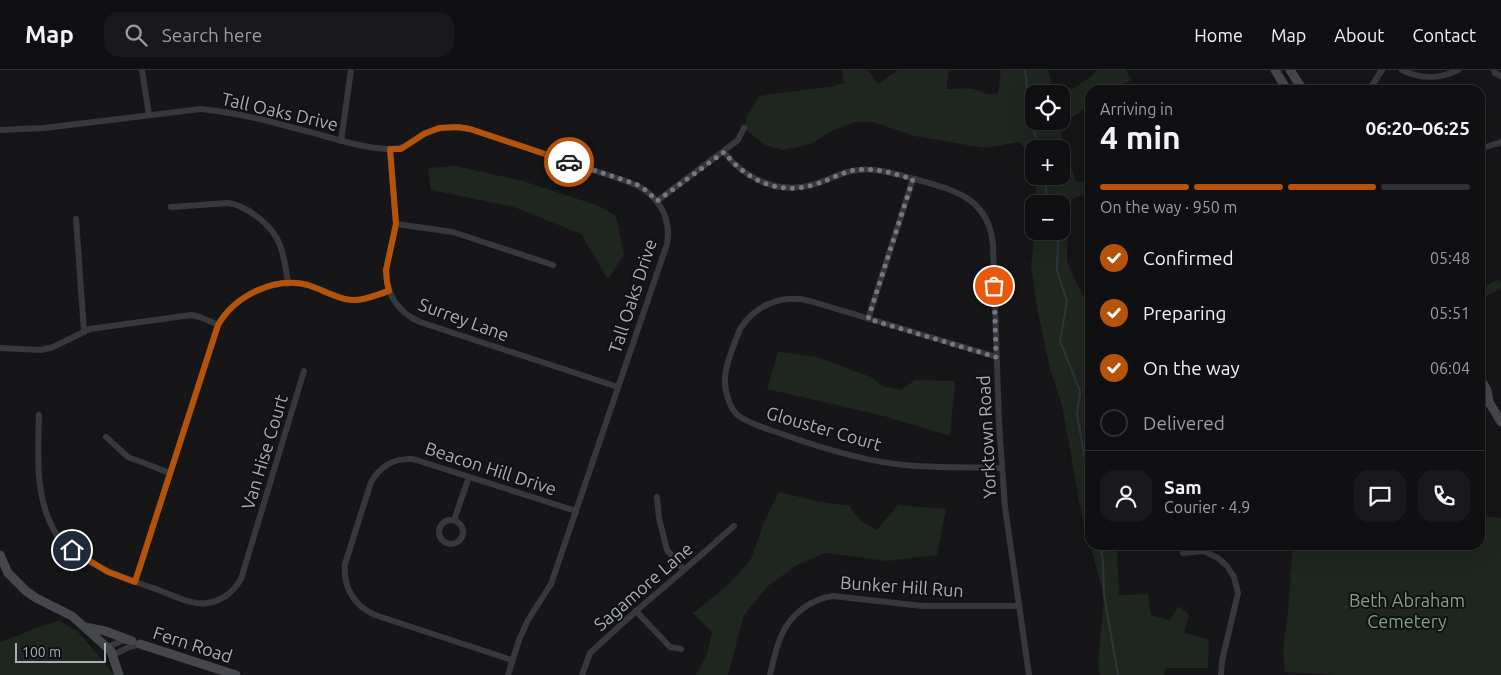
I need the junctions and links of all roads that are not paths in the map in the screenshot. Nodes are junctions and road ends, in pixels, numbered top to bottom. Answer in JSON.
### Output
{"nodes":[{"id":1,"x":142,"y":70,"type":"edge"},
{"id":2,"x":351,"y":70,"type":"edge"},
{"id":3,"x":1275,"y":70,"type":"edge"},
{"id":4,"x":1290,"y":70,"type":"edge"},
{"id":5,"x":1382,"y":70,"type":"edge"},
{"id":6,"x":1402,"y":70,"type":"edge"},
{"id":7,"x":1458,"y":70,"type":"edge"},
{"id":8,"x":1494,"y":70,"type":"edge"},
{"id":9,"x":1501,"y":76,"type":"edge"},
{"id":10,"x":1284,"y":85,"type":"edge"},
{"id":11,"x":1300,"y":85,"type":"edge"},
{"id":12,"x":1372,"y":85,"type":"edge"},
{"id":13,"x":149,"y":115,"type":"junction"},
{"id":14,"x":744,"y":128,"type":"dead end"},
{"id":15,"x":0,"y":130,"type":"edge"},
{"id":16,"x":340,"y":141,"type":"junction"},
{"id":17,"x":1501,"y":142,"type":"edge"},
{"id":18,"x":1485,"y":147,"type":"edge"},
{"id":19,"x":390,"y":149,"type":"junction"},
{"id":20,"x":724,"y":152,"type":"junction"},
{"id":21,"x":913,"y":179,"type":"junction"},
{"id":22,"x":657,"y":201,"type":"junction"},
{"id":23,"x":171,"y":208,"type":"dead end"},
{"id":24,"x":76,"y":219,"type":"dead end"},
{"id":25,"x":396,"y":224,"type":"junction"},
{"id":26,"x":553,"y":265,"type":"dead end"},
{"id":27,"x":288,"y":284,"type":"junction"},
{"id":28,"x":389,"y":291,"type":"junction"},
{"id":29,"x":868,"y":319,"type":"junction"},
{"id":30,"x":218,"y":325,"type":"junction"},
{"id":31,"x":84,"y":332,"type":"junction"},
{"id":32,"x":0,"y":348,"type":"edge"},
{"id":33,"x":996,"y":357,"type":"junction"},
{"id":34,"x":304,"y":371,"type":"dead end"},
{"id":35,"x":618,"y":387,"type":"junction"},
{"id":36,"x":1485,"y":387,"type":"edge"},
{"id":37,"x":1485,"y":400,"type":"edge"},
{"id":38,"x":1489,"y":402,"type":"junction"},
{"id":39,"x":39,"y":415,"type":"dead end"},
{"id":40,"x":1501,"y":422,"type":"edge"},
{"id":41,"x":106,"y":437,"type":"dead end"},
{"id":42,"x":1002,"y":468,"type":"junction"},
{"id":43,"x":170,"y":473,"type":"junction"},
{"id":44,"x":469,"y":477,"type":"junction"},
{"id":45,"x":657,"y":497,"type":"dead end"},
{"id":46,"x":576,"y":511,"type":"junction"},
{"id":47,"x":454,"y":520,"type":"dead end"},
{"id":48,"x":734,"y":526,"type":"dead end"},
{"id":49,"x":1183,"y":553,"type":"dead end"},
{"id":50,"x":0,"y":555,"type":"edge"},
{"id":51,"x":684,"y":570,"type":"junction"},
{"id":52,"x":4,"y":574,"type":"edge"},
{"id":53,"x":135,"y":582,"type":"junction"},
{"id":54,"x":1018,"y":606,"type":"junction"},
{"id":55,"x":636,"y":611,"type":"junction"},
{"id":56,"x":85,"y":627,"type":"junction"},
{"id":57,"x":136,"y":642,"type":"junction"},
{"id":58,"x":681,"y":649,"type":"dead end"},
{"id":59,"x":110,"y":651,"type":"junction"},
{"id":60,"x":512,"y":660,"type":"junction"},
{"id":61,"x":119,"y":675,"type":"edge"},
{"id":62,"x":236,"y":675,"type":"edge"},
{"id":63,"x":508,"y":675,"type":"edge"},
{"id":64,"x":582,"y":675,"type":"edge"},
{"id":65,"x":770,"y":675,"type":"edge"},
{"id":66,"x":1029,"y":675,"type":"edge"},
{"id":67,"x":1221,"y":675,"type":"edge"}],
"edges":[{"from":1,"to":13,"type":"street"},
{"from":2,"to":16,"type":"street"},
{"from":3,"to":10,"type":"street"},
{"from":4,"to":11,"type":"street"},
{"from":5,"to":12,"type":"street"},
{"from":6,"to":7,"type":"street"},
{"from":8,"to":9,"type":"street"},
{"from":13,"to":15,"type":"street","name":"Tall Oaks Drive"},
{"from":13,"to":16,"type":"street","name":"Tall Oaks Drive"},
{"from":14,"to":20,"type":"street"},
{"from":16,"to":19,"type":"street","name":"Tall Oaks Drive"},
{"from":17,"to":18,"type":"street"},
{"from":19,"to":22,"type":"street","name":"Tall Oaks Drive"},
{"from":19,"to":25,"type":"street"},
{"from":20,"to":21,"type":"street","name":"Yorktown Road"},
{"from":20,"to":22,"type":"street"},
{"from":21,"to":29,"type":"street"},
{"from":21,"to":33,"type":"street","name":"Yorktown Road"},
{"from":22,"to":35,"type":"street","name":"Tall Oaks Drive"},
{"from":23,"to":27,"type":"street"},
{"from":24,"to":31,"type":"street"},
{"from":25,"to":26,"type":"street"},
{"from":25,"to":28,"type":"street"},
{"from":27,"to":28,"type":"street"},
{"from":27,"to":30,"type":"street"},
{"from":28,"to":35,"type":"street","name":"Surrey Lane"},
{"from":29,"to":33,"type":"street","name":"Glouster Court"},
{"from":29,"to":42,"type":"street","name":"Glouster Court"},
{"from":30,"to":31,"type":"street"},
{"from":30,"to":43,"type":"street"},
{"from":31,"to":32,"type":"street"},
{"from":33,"to":42,"type":"street","name":"Yorktown Road"},
{"from":34,"to":53,"type":"street","name":"Van Hise Court"},
{"from":35,"to":46,"type":"street","name":"Tall Oaks Drive"},
{"from":36,"to":38,"type":"street"},
{"from":37,"to":38,"type":"street"},
{"from":38,"to":40,"type":"street"},
{"from":39,"to":53,"type":"street"},
{"from":41,"to":43,"type":"street"},
{"from":42,"to":54,"type":"street","name":"Yorktown Road"},
{"from":43,"to":53,"type":"street"},
{"from":44,"to":46,"type":"street","name":"Beacon Hill Drive"},
{"from":44,"to":47,"type":"street"},
{"from":44,"to":60,"type":"street","name":"Beacon Hill Drive"},
{"from":45,"to":51,"type":"street"},
{"from":46,"to":60,"type":"street","name":"Tall Oaks Drive"},
{"from":48,"to":51,"type":"street","name":"Sagamore Lane"},
{"from":49,"to":67,"type":"street"},
{"from":50,"to":52,"type":"street"},
{"from":51,"to":55,"type":"street","name":"Sagamore Lane"},
{"from":52,"to":56,"type":"street"},
{"from":54,"to":65,"type":"street","name":"Bunker Hill Run"},
{"from":54,"to":66,"type":"street","name":"Yorktown Road"},
{"from":55,"to":58,"type":"street"},
{"from":55,"to":64,"type":"street","name":"Sagamore Lane"},
{"from":56,"to":57,"type":"street"},
{"from":56,"to":59,"type":"street"},
{"from":57,"to":59,"type":"street","name":"Fern Road"},
{"from":57,"to":62,"type":"street","name":"Fern Road"},
{"from":59,"to":61,"type":"street"},
{"from":60,"to":63,"type":"street","name":"Tall Oaks Drive"}]}
